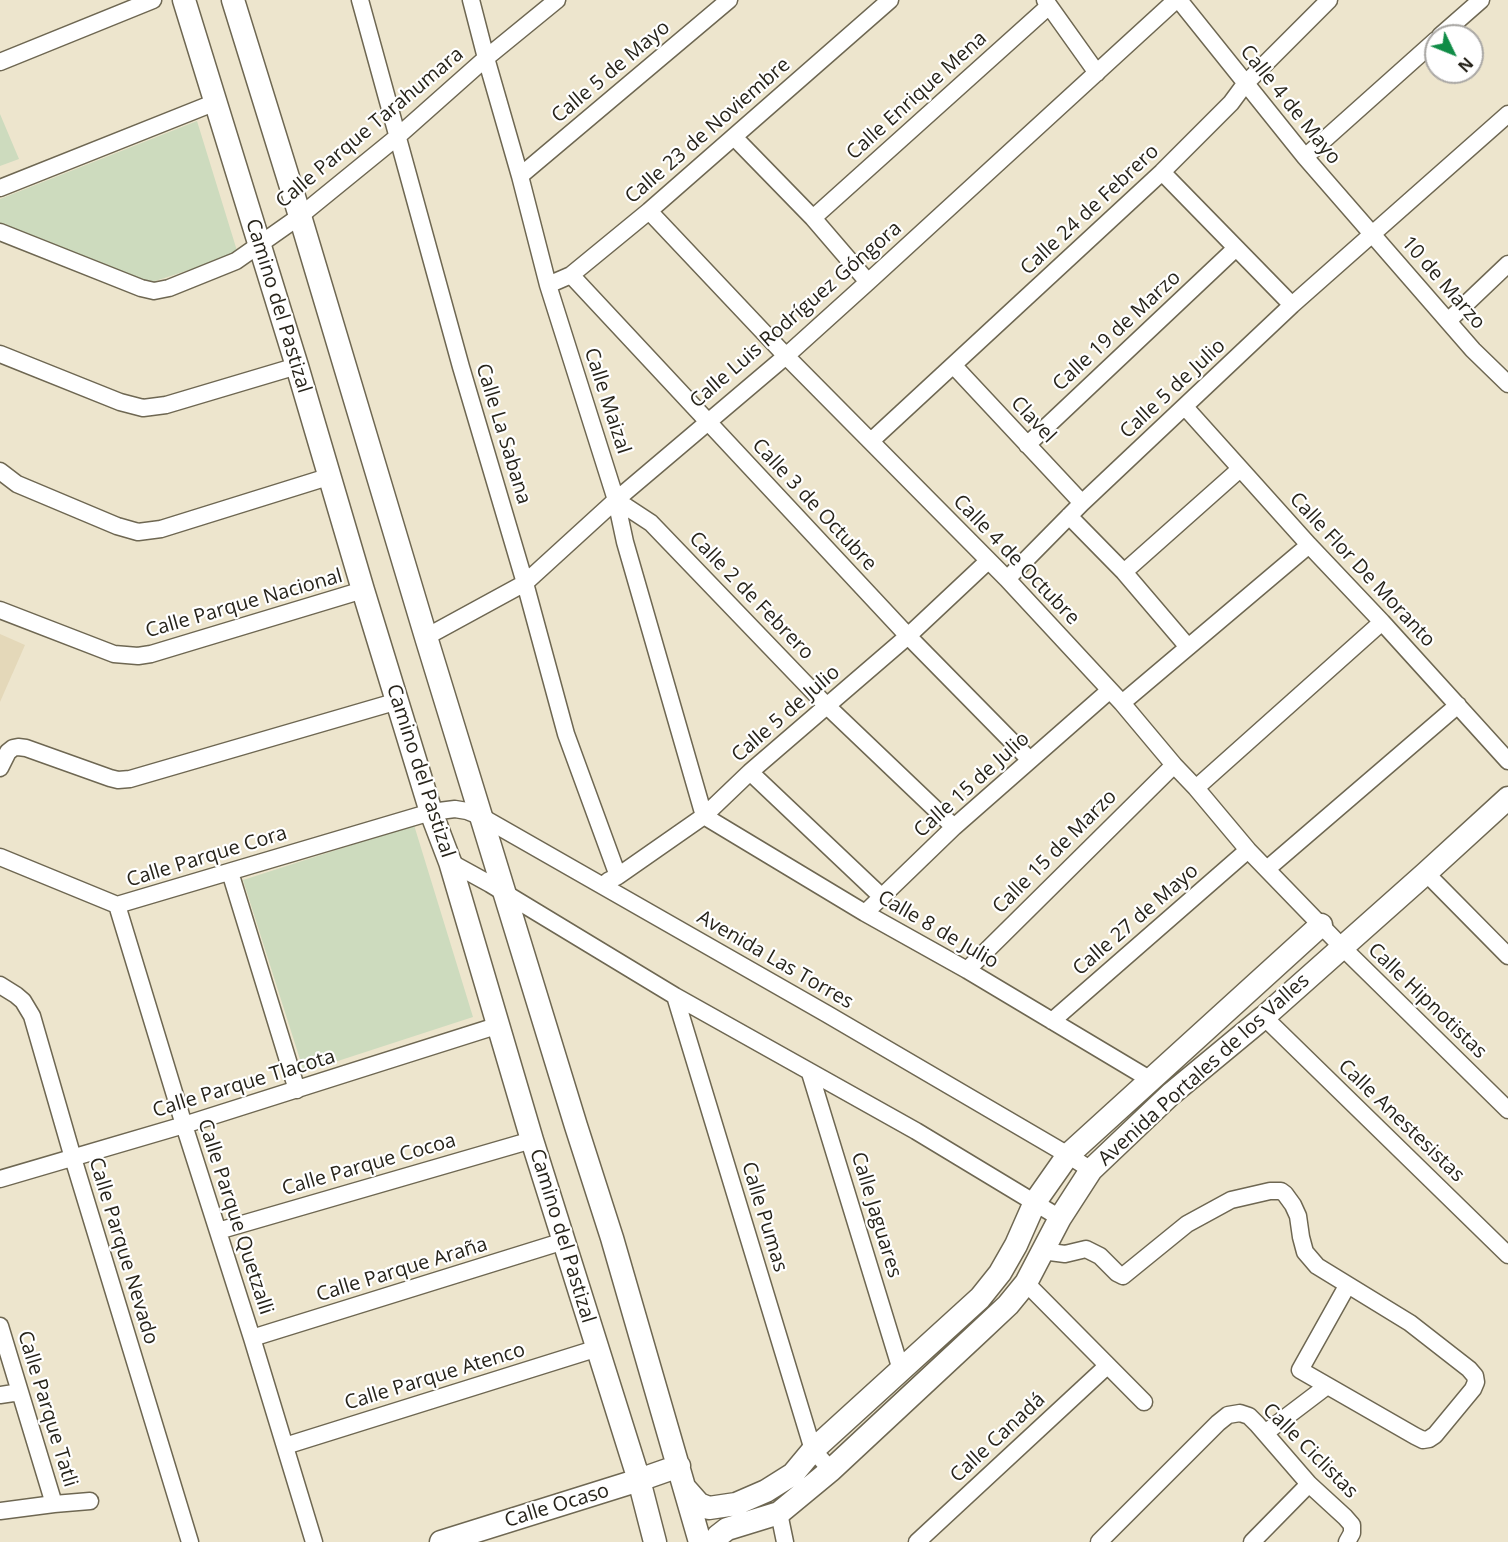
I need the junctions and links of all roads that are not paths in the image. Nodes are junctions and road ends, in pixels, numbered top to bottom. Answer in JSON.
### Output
{"nodes":[{"id":1,"x":153,"y":0,"type":"edge"},
{"id":2,"x":184,"y":0,"type":"edge"},
{"id":3,"x":233,"y":0,"type":"edge"},
{"id":4,"x":360,"y":0,"type":"edge"},
{"id":5,"x":471,"y":0,"type":"edge"},
{"id":6,"x":556,"y":0,"type":"edge"},
{"id":7,"x":729,"y":0,"type":"edge"},
{"id":8,"x":890,"y":0,"type":"edge"},
{"id":9,"x":1177,"y":0,"type":"edge"},
{"id":10,"x":1329,"y":0,"type":"edge"},
{"id":11,"x":1481,"y":0,"type":"edge"},
{"id":12,"x":1047,"y":3,"type":"edge"},
{"id":13,"x":1454,"y":24,"type":"edge"},
{"id":14,"x":1424,"y":51,"type":"edge"},
{"id":15,"x":486,"y":58,"type":"junction"},
{"id":16,"x":0,"y":62,"type":"edge"},
{"id":17,"x":1097,"y":73,"type":"junction"},
{"id":18,"x":1245,"y":84,"type":"junction"},
{"id":19,"x":216,"y":102,"type":"junction"},
{"id":20,"x":1508,"y":114,"type":"edge"},
{"id":21,"x":734,"y":136,"type":"junction"},
{"id":22,"x":397,"y":137,"type":"junction"},
{"id":23,"x":1305,"y":157,"type":"junction"},
{"id":24,"x":1162,"y":172,"type":"junction"},
{"id":25,"x":520,"y":176,"type":"junction"},
{"id":26,"x":0,"y":188,"type":"edge"},
{"id":27,"x":649,"y":211,"type":"junction"},
{"id":28,"x":300,"y":216,"type":"junction"},
{"id":29,"x":813,"y":218,"type":"junction"},
{"id":30,"x":0,"y":232,"type":"edge"},
{"id":31,"x":1372,"y":235,"type":"junction"},
{"id":32,"x":260,"y":245,"type":"junction"},
{"id":33,"x":1236,"y":248,"type":"junction"},
{"id":34,"x":1508,"y":264,"type":"edge"},
{"id":35,"x":571,"y":275,"type":"junction"},
{"id":36,"x":868,"y":282,"type":"junction"},
{"id":37,"x":548,"y":285,"type":"junction"},
{"id":38,"x":1292,"y":306,"type":"junction"},
{"id":39,"x":1448,"y":321,"type":"junction"},
{"id":40,"x":0,"y":354,"type":"edge"},
{"id":41,"x":786,"y":356,"type":"junction"},
{"id":42,"x":297,"y":366,"type":"junction"},
{"id":43,"x":954,"y":366,"type":"junction"},
{"id":44,"x":1508,"y":384,"type":"edge"},
{"id":45,"x":1185,"y":407,"type":"junction"},
{"id":46,"x":707,"y":422,"type":"junction"},
{"id":47,"x":871,"y":441,"type":"junction"},
{"id":48,"x":1027,"y":445,"type":"junction"},
{"id":49,"x":1240,"y":469,"type":"junction"},
{"id":50,"x":0,"y":471,"type":"edge"},
{"id":51,"x":330,"y":476,"type":"junction"},
{"id":52,"x":616,"y":500,"type":"junction"},
{"id":53,"x":1082,"y":503,"type":"junction"},
{"id":54,"x":1070,"y":516,"type":"junction"},
{"id":55,"x":1309,"y":545,"type":"junction"},
{"id":56,"x":988,"y":561,"type":"junction"},
{"id":57,"x":1124,"y":572,"type":"junction"},
{"id":58,"x":1007,"y":579,"type":"junction"},
{"id":59,"x":525,"y":583,"type":"junction"},
{"id":60,"x":363,"y":590,"type":"junction"},
{"id":61,"x":0,"y":610,"type":"edge"},
{"id":62,"x":1382,"y":622,"type":"junction"},
{"id":63,"x":908,"y":636,"type":"junction"},
{"id":64,"x":426,"y":637,"type":"junction"},
{"id":65,"x":1188,"y":647,"type":"junction"},
{"id":66,"x":1110,"y":690,"type":"junction"},
{"id":67,"x":398,"y":701,"type":"junction"},
{"id":68,"x":1122,"y":703,"type":"junction"},
{"id":69,"x":826,"y":705,"type":"junction"},
{"id":70,"x":1458,"y":705,"type":"junction"},
{"id":71,"x":1030,"y":760,"type":"junction"},
{"id":72,"x":1508,"y":761,"type":"edge"},
{"id":73,"x":1174,"y":765,"type":"junction"},
{"id":74,"x":0,"y":768,"type":"edge"},
{"id":75,"x":750,"y":772,"type":"junction"},
{"id":76,"x":1196,"y":788,"type":"junction"},
{"id":77,"x":1506,"y":803,"type":"edge"},
{"id":78,"x":431,"y":812,"type":"junction"},
{"id":79,"x":704,"y":816,"type":"junction"},
{"id":80,"x":482,"y":817,"type":"junction"},
{"id":81,"x":954,"y":827,"type":"junction"},
{"id":82,"x":1248,"y":850,"type":"junction"},
{"id":83,"x":0,"y":857,"type":"edge"},
{"id":84,"x":450,"y":862,"type":"junction"},
{"id":85,"x":1267,"y":869,"type":"junction"},
{"id":86,"x":230,"y":872,"type":"junction"},
{"id":87,"x":1426,"y":873,"type":"junction"},
{"id":88,"x":618,"y":876,"type":"junction"},
{"id":89,"x":601,"y":884,"type":"junction"},
{"id":90,"x":505,"y":893,"type":"junction"},
{"id":91,"x":882,"y":897,"type":"junction"},
{"id":92,"x":117,"y":905,"type":"junction"},
{"id":93,"x":865,"y":913,"type":"junction"},
{"id":94,"x":1321,"y":925,"type":"junction"},
{"id":95,"x":1342,"y":947,"type":"junction"},
{"id":96,"x":1508,"y":956,"type":"edge"},
{"id":97,"x":966,"y":970,"type":"junction"},
{"id":98,"x":0,"y":985,"type":"edge"},
{"id":99,"x":675,"y":996,"type":"junction"},
{"id":100,"x":1264,"y":1017,"type":"junction"},
{"id":101,"x":1052,"y":1021,"type":"junction"},
{"id":102,"x":499,"y":1025,"type":"junction"},
{"id":103,"x":810,"y":1073,"type":"junction"},
{"id":104,"x":1151,"y":1080,"type":"junction"},
{"id":105,"x":297,"y":1090,"type":"junction"},
{"id":106,"x":1508,"y":1110,"type":"edge"},
{"id":107,"x":184,"y":1125,"type":"junction"},
{"id":108,"x":532,"y":1140,"type":"junction"},
{"id":109,"x":1068,"y":1155,"type":"junction"},
{"id":110,"x":72,"y":1158,"type":"junction"},
{"id":111,"x":1091,"y":1170,"type":"junction"},
{"id":112,"x":0,"y":1179,"type":"edge"},
{"id":113,"x":1035,"y":1202,"type":"junction"},
{"id":114,"x":1060,"y":1218,"type":"junction"},
{"id":115,"x":218,"y":1231,"type":"junction"},
{"id":116,"x":564,"y":1242,"type":"junction"},
{"id":117,"x":1042,"y":1251,"type":"junction"},
{"id":118,"x":1508,"y":1255,"type":"edge"},
{"id":119,"x":1026,"y":1283,"type":"junction"},
{"id":120,"x":1347,"y":1286,"type":"junction"},
{"id":121,"x":0,"y":1326,"type":"edge"},
{"id":122,"x":252,"y":1338,"type":"junction"},
{"id":123,"x":598,"y":1348,"type":"junction"},
{"id":124,"x":1107,"y":1366,"type":"junction"},
{"id":125,"x":901,"y":1370,"type":"junction"},
{"id":126,"x":1327,"y":1386,"type":"junction"},
{"id":127,"x":20,"y":1392,"type":"junction"},
{"id":128,"x":0,"y":1395,"type":"edge"},
{"id":129,"x":1144,"y":1402,"type":"dead end"},
{"id":130,"x":1265,"y":1433,"type":"junction"},
{"id":131,"x":285,"y":1446,"type":"junction"},
{"id":132,"x":813,"y":1450,"type":"junction"},
{"id":133,"x":831,"y":1470,"type":"junction"},
{"id":134,"x":681,"y":1477,"type":"junction"},
{"id":135,"x":639,"y":1480,"type":"junction"},
{"id":136,"x":1309,"y":1484,"type":"junction"},
{"id":137,"x":90,"y":1502,"type":"dead end"},
{"id":138,"x":54,"y":1504,"type":"junction"},
{"id":139,"x":0,"y":1511,"type":"edge"},
{"id":140,"x":780,"y":1513,"type":"junction"},
{"id":141,"x":190,"y":1542,"type":"edge"},
{"id":142,"x":314,"y":1542,"type":"edge"},
{"id":143,"x":441,"y":1542,"type":"edge"},
{"id":144,"x":655,"y":1542,"type":"edge"},
{"id":145,"x":700,"y":1542,"type":"edge"},
{"id":146,"x":714,"y":1542,"type":"edge"},
{"id":147,"x":785,"y":1542,"type":"edge"},
{"id":148,"x":917,"y":1542,"type":"edge"},
{"id":149,"x":1100,"y":1542,"type":"edge"},
{"id":150,"x":1252,"y":1542,"type":"edge"},
{"id":151,"x":1347,"y":1542,"type":"edge"}],
"edges":[{"from":1,"to":16,"type":"street"},
{"from":2,"to":19,"type":"street","name":"Camino del Pastizal"},
{"from":3,"to":28,"type":"street"},
{"from":4,"to":22,"type":"street","name":"Calle La Sabana"},
{"from":5,"to":15,"type":"street","name":"Calle Maizal"},
{"from":6,"to":15,"type":"street","name":"Calle Parque Tarahumara"},
{"from":7,"to":25,"type":"street","name":"Calle 5 de Mayo"},
{"from":8,"to":21,"type":"street","name":"Calle 23 de Noviembre"},
{"from":9,"to":17,"type":"street","name":"Calle Luis Rodríguez Góngora"},
{"from":9,"to":18,"type":"street","name":"Calle 4 de Mayo"},
{"from":10,"to":18,"type":"street","name":"Calle 24 de Febrero"},
{"from":11,"to":13,"type":"street"},
{"from":12,"to":17,"type":"street"},
{"from":12,"to":29,"type":"street","name":"Calle Enrique Mena"},
{"from":14,"to":23,"type":"street"},
{"from":15,"to":22,"type":"street","name":"Calle Parque Tarahumara"},
{"from":15,"to":25,"type":"street","name":"Calle Maizal"},
{"from":17,"to":36,"type":"street","name":"Calle Luis Rodríguez Góngora"},
{"from":18,"to":23,"type":"street","name":"Calle 4 de Mayo"},
{"from":18,"to":24,"type":"street","name":"Calle 24 de Febrero"},
{"from":19,"to":26,"type":"street"},
{"from":19,"to":32,"type":"street","name":"Camino del Pastizal"},
{"from":20,"to":31,"type":"street","name":"Calle 5 de Julio"},
{"from":21,"to":27,"type":"street","name":"Calle 23 de Noviembre"},
{"from":21,"to":29,"type":"street"},
{"from":22,"to":28,"type":"street","name":"Calle Parque Tarahumara"},
{"from":22,"to":59,"type":"street","name":"Calle La Sabana"},
{"from":23,"to":31,"type":"street","name":"Calle 4 de Mayo"},
{"from":24,"to":33,"type":"street"},
{"from":24,"to":43,"type":"street","name":"Calle 24 de Febrero"},
{"from":25,"to":37,"type":"street","name":"Calle Maizal"},
{"from":27,"to":35,"type":"street","name":"Calle 23 de Noviembre"},
{"from":27,"to":41,"type":"street","name":"Calle 4 de Octubre"},
{"from":28,"to":32,"type":"street","name":"Calle Parque Tarahumara"},
{"from":28,"to":64,"type":"street"},
{"from":29,"to":36,"type":"street"},
{"from":30,"to":32,"type":"street","name":"Calle Parque Tarahumara"},
{"from":31,"to":38,"type":"street","name":"Calle 5 de Julio"},
{"from":31,"to":39,"type":"street","name":"10 de Marzo"},
{"from":32,"to":42,"type":"street","name":"Camino del Pastizal"},
{"from":33,"to":38,"type":"street"},
{"from":33,"to":48,"type":"street","name":"Calle 19 de Marzo"},
{"from":34,"to":39,"type":"street"},
{"from":35,"to":37,"type":"street","name":"Calle 23 de Noviembre"},
{"from":35,"to":46,"type":"street","name":"Calle 3 de Octubre"},
{"from":36,"to":41,"type":"street","name":"Calle Luis Rodríguez Góngora"},
{"from":37,"to":52,"type":"street","name":"Calle Maizal"},
{"from":38,"to":45,"type":"street","name":"Calle 5 de Julio"},
{"from":39,"to":44,"type":"street","name":"10 de Marzo"},
{"from":40,"to":42,"type":"street"},
{"from":41,"to":46,"type":"street","name":"Calle Luis Rodríguez Góngora"},
{"from":41,"to":47,"type":"street","name":"Calle 4 de Octubre"},
{"from":42,"to":51,"type":"street","name":"Camino del Pastizal"},
{"from":43,"to":47,"type":"street","name":"Calle 24 de Febrero"},
{"from":43,"to":48,"type":"street","name":"Clavel"},
{"from":45,"to":49,"type":"street","name":"Calle Flor De Moranto"},
{"from":45,"to":53,"type":"street","name":"Calle 5 de Julio"},
{"from":46,"to":52,"type":"street","name":"Calle Luis Rodríguez Góngora"},
{"from":46,"to":63,"type":"street","name":"Calle 3 de Octubre"},
{"from":47,"to":56,"type":"street","name":"Calle 4 de Octubre"},
{"from":48,"to":53,"type":"street","name":"Clavel"},
{"from":49,"to":55,"type":"street","name":"Calle Flor De Moranto"},
{"from":49,"to":57,"type":"street"},
{"from":50,"to":51,"type":"street"},
{"from":51,"to":60,"type":"street","name":"Camino del Pastizal"},
{"from":52,"to":59,"type":"street","name":"Calle Luis Rodríguez Góngora"},
{"from":52,"to":69,"type":"street","name":"Calle 2 de Febrero"},
{"from":52,"to":79,"type":"street","name":"Calle Maizal"},
{"from":53,"to":54,"type":"street","name":"Calle 5 de Julio"},
{"from":54,"to":57,"type":"street"},
{"from":54,"to":58,"type":"street","name":"Calle 5 de Julio"},
{"from":55,"to":62,"type":"street","name":"Calle Flor De Moranto"},
{"from":55,"to":65,"type":"street"},
{"from":56,"to":58,"type":"street","name":"Calle 4 de Octubre"},
{"from":56,"to":63,"type":"street","name":"Calle 5 de Julio"},
{"from":57,"to":65,"type":"street"},
{"from":58,"to":66,"type":"street","name":"Calle 4 de Octubre"},
{"from":59,"to":64,"type":"street","name":"Calle Luis Rodríguez Góngora"},
{"from":59,"to":88,"type":"street","name":"Calle La Sabana"},
{"from":60,"to":61,"type":"street","name":"Calle Parque Nacional"},
{"from":60,"to":67,"type":"street","name":"Camino del Pastizal"},
{"from":62,"to":70,"type":"street","name":"Calle Flor De Moranto"},
{"from":62,"to":76,"type":"street"},
{"from":63,"to":69,"type":"street","name":"Calle 5 de Julio"},
{"from":63,"to":71,"type":"street","name":"Calle 3 de Octubre"},
{"from":64,"to":80,"type":"street"},
{"from":65,"to":68,"type":"street"},
{"from":66,"to":68,"type":"street","name":"Calle 4 de Octubre"},
{"from":66,"to":71,"type":"street","name":"Calle 15 de Julio"},
{"from":67,"to":74,"type":"street"},
{"from":67,"to":78,"type":"street","name":"Camino del Pastizal"},
{"from":68,"to":73,"type":"street","name":"Calle 4 de Octubre"},
{"from":69,"to":75,"type":"street","name":"Calle 5 de Julio"},
{"from":69,"to":81,"type":"street","name":"Calle 2 de Febrero"},
{"from":70,"to":72,"type":"street","name":"Calle Flor De Moranto"},
{"from":70,"to":85,"type":"street"},
{"from":71,"to":81,"type":"street","name":"Calle 15 de Julio"},
{"from":73,"to":76,"type":"street","name":"Calle 4 de Octubre"},
{"from":73,"to":97,"type":"street","name":"Calle 15 de Marzo"},
{"from":75,"to":79,"type":"street","name":"Calle 5 de Julio"},
{"from":75,"to":91,"type":"street"},
{"from":76,"to":82,"type":"street","name":"Calle 4 de Octubre"},
{"from":77,"to":87,"type":"street","name":"Avenida Portales de los Valles"},
{"from":78,"to":80,"type":"street","name":"Avenida Las Torres"},
{"from":78,"to":84,"type":"street","name":"Camino del Pastizal"},
{"from":78,"to":86,"type":"street","name":"Calle Parque Cora"},
{"from":79,"to":88,"type":"street","name":"Calle 5 de Julio"},
{"from":79,"to":93,"type":"street","name":"Calle 8 de Julio"},
{"from":80,"to":89,"type":"street","name":"Avenida Las Torres"},
{"from":80,"to":90,"type":"street"},
{"from":81,"to":91,"type":"street","name":"Calle 15 de Julio"},
{"from":82,"to":85,"type":"street","name":"Calle 4 de Octubre"},
{"from":82,"to":101,"type":"street","name":"Calle 27 de Mayo"},
{"from":83,"to":92,"type":"street","name":"Calle Parque Cora"},
{"from":84,"to":90,"type":"street"},
{"from":84,"to":102,"type":"street","name":"Camino del Pastizal"},
{"from":85,"to":94,"type":"street","name":"Calle 4 de Octubre"},
{"from":86,"to":92,"type":"street","name":"Calle Parque Cora"},
{"from":86,"to":105,"type":"street"},
{"from":87,"to":95,"type":"street","name":"Avenida Portales de los Valles"},
{"from":87,"to":96,"type":"street"},
{"from":88,"to":89,"type":"street","name":"Calle 5 de Julio"},
{"from":89,"to":109,"type":"street","name":"Avenida Las Torres"},
{"from":90,"to":99,"type":"street"},
{"from":90,"to":134,"type":"street"},
{"from":91,"to":93,"type":"street","name":"Calle 15 de Julio"},
{"from":92,"to":107,"type":"street","name":"Calle Parque Quetzalli"},
{"from":93,"to":97,"type":"street","name":"Calle 8 de Julio"},
{"from":94,"to":95,"type":"street","name":"Calle 4 de Octubre"},
{"from":94,"to":104,"type":"street","name":"Avenida Portales de los Valles"},
{"from":95,"to":100,"type":"street","name":"Avenida Portales de los Valles"},
{"from":95,"to":106,"type":"street","name":"Calle Hipnotistas"},
{"from":97,"to":101,"type":"street","name":"Calle 8 de Julio"},
{"from":98,"to":110,"type":"street","name":"Calle Parque Nevado"},
{"from":99,"to":103,"type":"street"},
{"from":99,"to":132,"type":"street","name":"Calle Pumas"},
{"from":100,"to":111,"type":"street","name":"Avenida Portales de los Valles"},
{"from":100,"to":118,"type":"street","name":"Calle Anestesistas"},
{"from":101,"to":104,"type":"street","name":"Calle 8 de Julio"},
{"from":102,"to":105,"type":"street","name":"Calle Parque Tlacota"},
{"from":102,"to":108,"type":"street","name":"Camino del Pastizal"},
{"from":103,"to":113,"type":"street"},
{"from":103,"to":125,"type":"street","name":"Calle Jaguares"},
{"from":104,"to":109,"type":"street","name":"Avenida Portales de los Valles"},
{"from":105,"to":107,"type":"street","name":"Calle Parque Tlacota"},
{"from":107,"to":110,"type":"street","name":"Calle Parque Tlacota"},
{"from":107,"to":115,"type":"street","name":"Calle Parque Quetzalli"},
{"from":108,"to":115,"type":"street","name":"Calle Parque Cocoa"},
{"from":108,"to":116,"type":"street","name":"Camino del Pastizal"},
{"from":109,"to":111,"type":"street","name":"Avenida Las Torres"},
{"from":109,"to":113,"type":"street","name":"Avenida Portales de los Valles"},
{"from":110,"to":112,"type":"street","name":"Calle Parque Tlacota"},
{"from":110,"to":141,"type":"street","name":"Calle Parque Nevado"},
{"from":111,"to":114,"type":"street","name":"Avenida Portales de los Valles"},
{"from":113,"to":114,"type":"street"},
{"from":113,"to":125,"type":"street","name":"Avenida Portales de los Valles"},
{"from":114,"to":117,"type":"street","name":"Avenida Portales de los Valles"},
{"from":115,"to":122,"type":"street","name":"Calle Parque Quetzalli"},
{"from":116,"to":122,"type":"street","name":"Calle Parque Araña"},
{"from":116,"to":123,"type":"street","name":"Camino del Pastizal"},
{"from":117,"to":119,"type":"street","name":"Avenida Portales de los Valles"},
{"from":117,"to":120,"type":"street"},
{"from":119,"to":124,"type":"street"},
{"from":119,"to":133,"type":"street","name":"Avenida Portales de los Valles"},
{"from":120,"to":126,"type":"street"},
{"from":120,"to":126,"type":"street"},
{"from":121,"to":127,"type":"street","name":"Calle Parque Tatli"},
{"from":122,"to":131,"type":"street","name":"Calle Parque Quetzalli"},
{"from":123,"to":131,"type":"street","name":"Calle Parque Atenco"},
{"from":123,"to":135,"type":"street","name":"Camino del Pastizal"},
{"from":124,"to":129,"type":"street"},
{"from":124,"to":148,"type":"street","name":"Calle Canadá"},
{"from":125,"to":132,"type":"street","name":"Avenida Portales de los Valles"},
{"from":126,"to":130,"type":"street"},
{"from":127,"to":128,"type":"street"},
{"from":127,"to":138,"type":"street","name":"Calle Parque Tatli"},
{"from":130,"to":136,"type":"street","name":"Calle Ciclistas"},
{"from":130,"to":149,"type":"street","name":"Calle Ciclistas"},
{"from":131,"to":142,"type":"street","name":"Calle Parque Quetzalli"},
{"from":132,"to":133,"type":"street"},
{"from":132,"to":134,"type":"street","name":"Avenida Portales de los Valles"},
{"from":133,"to":140,"type":"street","name":"Avenida Portales de los Valles"},
{"from":134,"to":135,"type":"street","name":"Calle Ocaso"},
{"from":134,"to":145,"type":"street"},
{"from":135,"to":143,"type":"street","name":"Calle Ocaso"},
{"from":135,"to":144,"type":"street","name":"Camino del Pastizal"},
{"from":136,"to":150,"type":"street"},
{"from":136,"to":151,"type":"street","name":"Calle Ciclistas"},
{"from":137,"to":138,"type":"street"},
{"from":138,"to":139,"type":"street"},
{"from":140,"to":146,"type":"street"},
{"from":140,"to":147,"type":"street"}]}
